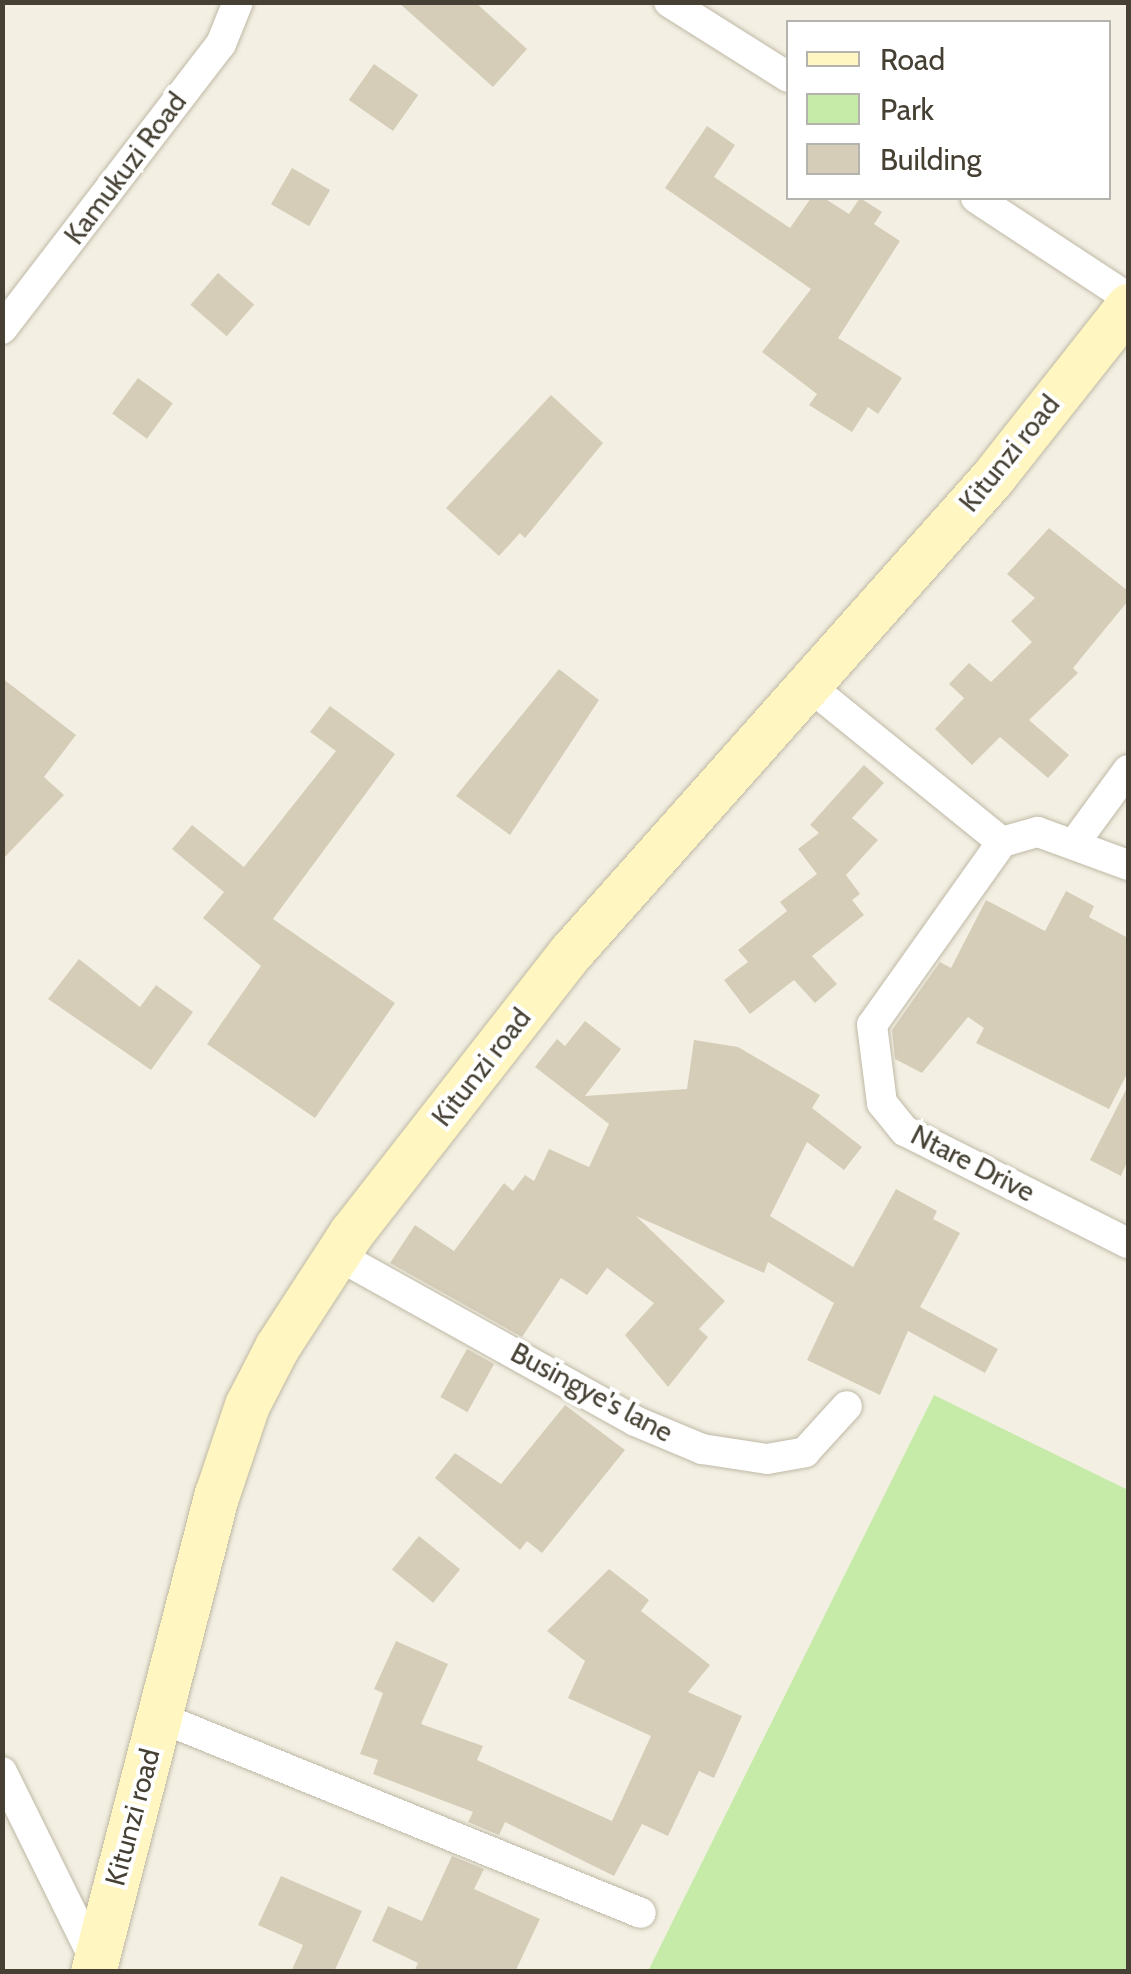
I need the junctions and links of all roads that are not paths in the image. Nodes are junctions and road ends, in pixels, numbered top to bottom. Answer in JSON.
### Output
{"nodes":[{"id":1,"x":238,"y":2,"type":"edge"},
{"id":2,"x":668,"y":2,"type":"edge"},
{"id":3,"x":786,"y":76,"type":"edge"},
{"id":4,"x":979,"y":200,"type":"edge"},
{"id":5,"x":1128,"y":298,"type":"edge"},
{"id":6,"x":1128,"y":306,"type":"edge"},
{"id":7,"x":2,"y":329,"type":"edge"},
{"id":8,"x":808,"y":685,"type":"junction"},
{"id":9,"x":1128,"y":770,"type":"edge"},
{"id":10,"x":1076,"y":841,"type":"junction"},
{"id":11,"x":1002,"y":842,"type":"junction"},
{"id":12,"x":1128,"y":865,"type":"edge"},
{"id":13,"x":1128,"y":1243,"type":"edge"},
{"id":14,"x":337,"y":1255,"type":"junction"},
{"id":15,"x":847,"y":1406,"type":"dead end"},
{"id":16,"x":159,"y":1717,"type":"junction"},
{"id":17,"x":2,"y":1772,"type":"edge"},
{"id":18,"x":641,"y":1913,"type":"dead end"},
{"id":19,"x":99,"y":1969,"type":"edge"}],
"edges":[{"from":1,"to":7,"type":"street","name":"Kamukuzi Road"},
{"from":2,"to":3,"type":"street"},
{"from":4,"to":5,"type":"street"},
{"from":6,"to":8,"type":"street","name":"Kitunzi road"},
{"from":8,"to":11,"type":"street"},
{"from":8,"to":14,"type":"street","name":"Kitunzi road"},
{"from":9,"to":10,"type":"street"},
{"from":10,"to":11,"type":"street"},
{"from":10,"to":12,"type":"street"},
{"from":11,"to":13,"type":"street","name":"Ntare Drive"},
{"from":14,"to":15,"type":"street","name":"Busingye's lane"},
{"from":14,"to":16,"type":"street","name":"Kitunzi road"},
{"from":16,"to":18,"type":"street"},
{"from":16,"to":19,"type":"street","name":"Kitunzi road"},
{"from":17,"to":19,"type":"street"}]}
